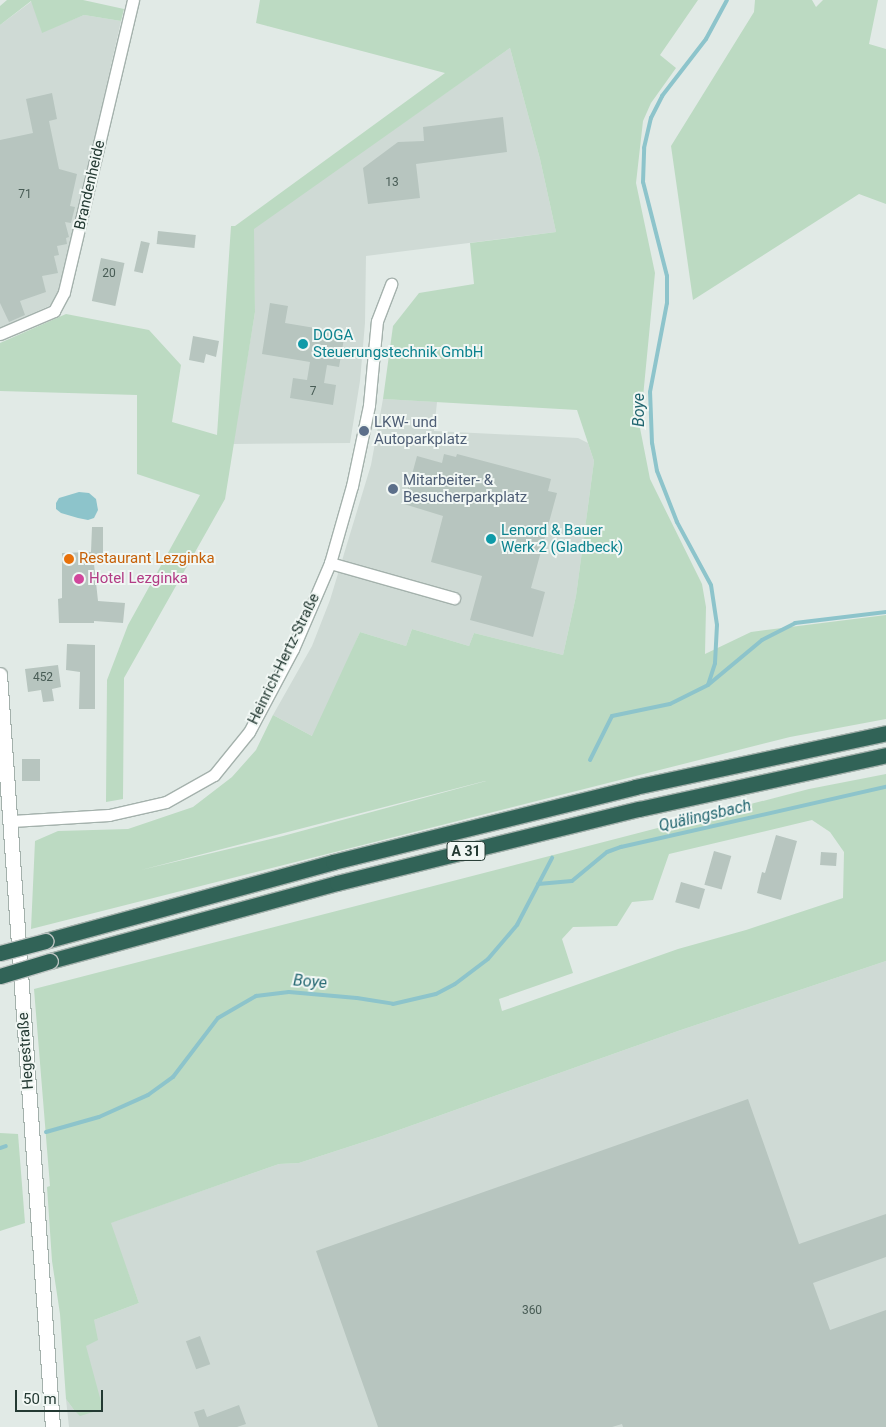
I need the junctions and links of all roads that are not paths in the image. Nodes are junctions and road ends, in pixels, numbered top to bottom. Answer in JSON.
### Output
{"nodes":[{"id":1,"x":133,"y":0,"type":"edge"},
{"id":2,"x":391,"y":284,"type":"dead end"},
{"id":3,"x":0,"y":334,"type":"edge"},
{"id":4,"x":330,"y":563,"type":"junction"},
{"id":5,"x":454,"y":598,"type":"dead end"},
{"id":6,"x":0,"y":675,"type":"edge"},
{"id":7,"x":886,"y":733,"type":"edge"},
{"id":8,"x":886,"y":755,"type":"edge"},
{"id":9,"x":12,"y":821,"type":"junction"},
{"id":10,"x":0,"y":953,"type":"edge"},
{"id":11,"x":0,"y":976,"type":"edge"},
{"id":12,"x":53,"y":1427,"type":"edge"}],
"edges":[{"from":1,"to":3,"type":"street","name":"Brandenheide"},
{"from":2,"to":4,"type":"street","name":"Heinrich-Hertz-Straße"},
{"from":4,"to":5,"type":"street"},
{"from":4,"to":9,"type":"street","name":"Heinrich-Hertz-Straße"},
{"from":6,"to":9,"type":"street","name":"Hegestraße"},
{"from":7,"to":10,"type":"highway","number":"A 31","bridge":true},
{"from":8,"to":11,"type":"highway","number":"A 31","bridge":true},
{"from":9,"to":12,"type":"street","name":"Hegestraße"}]}
